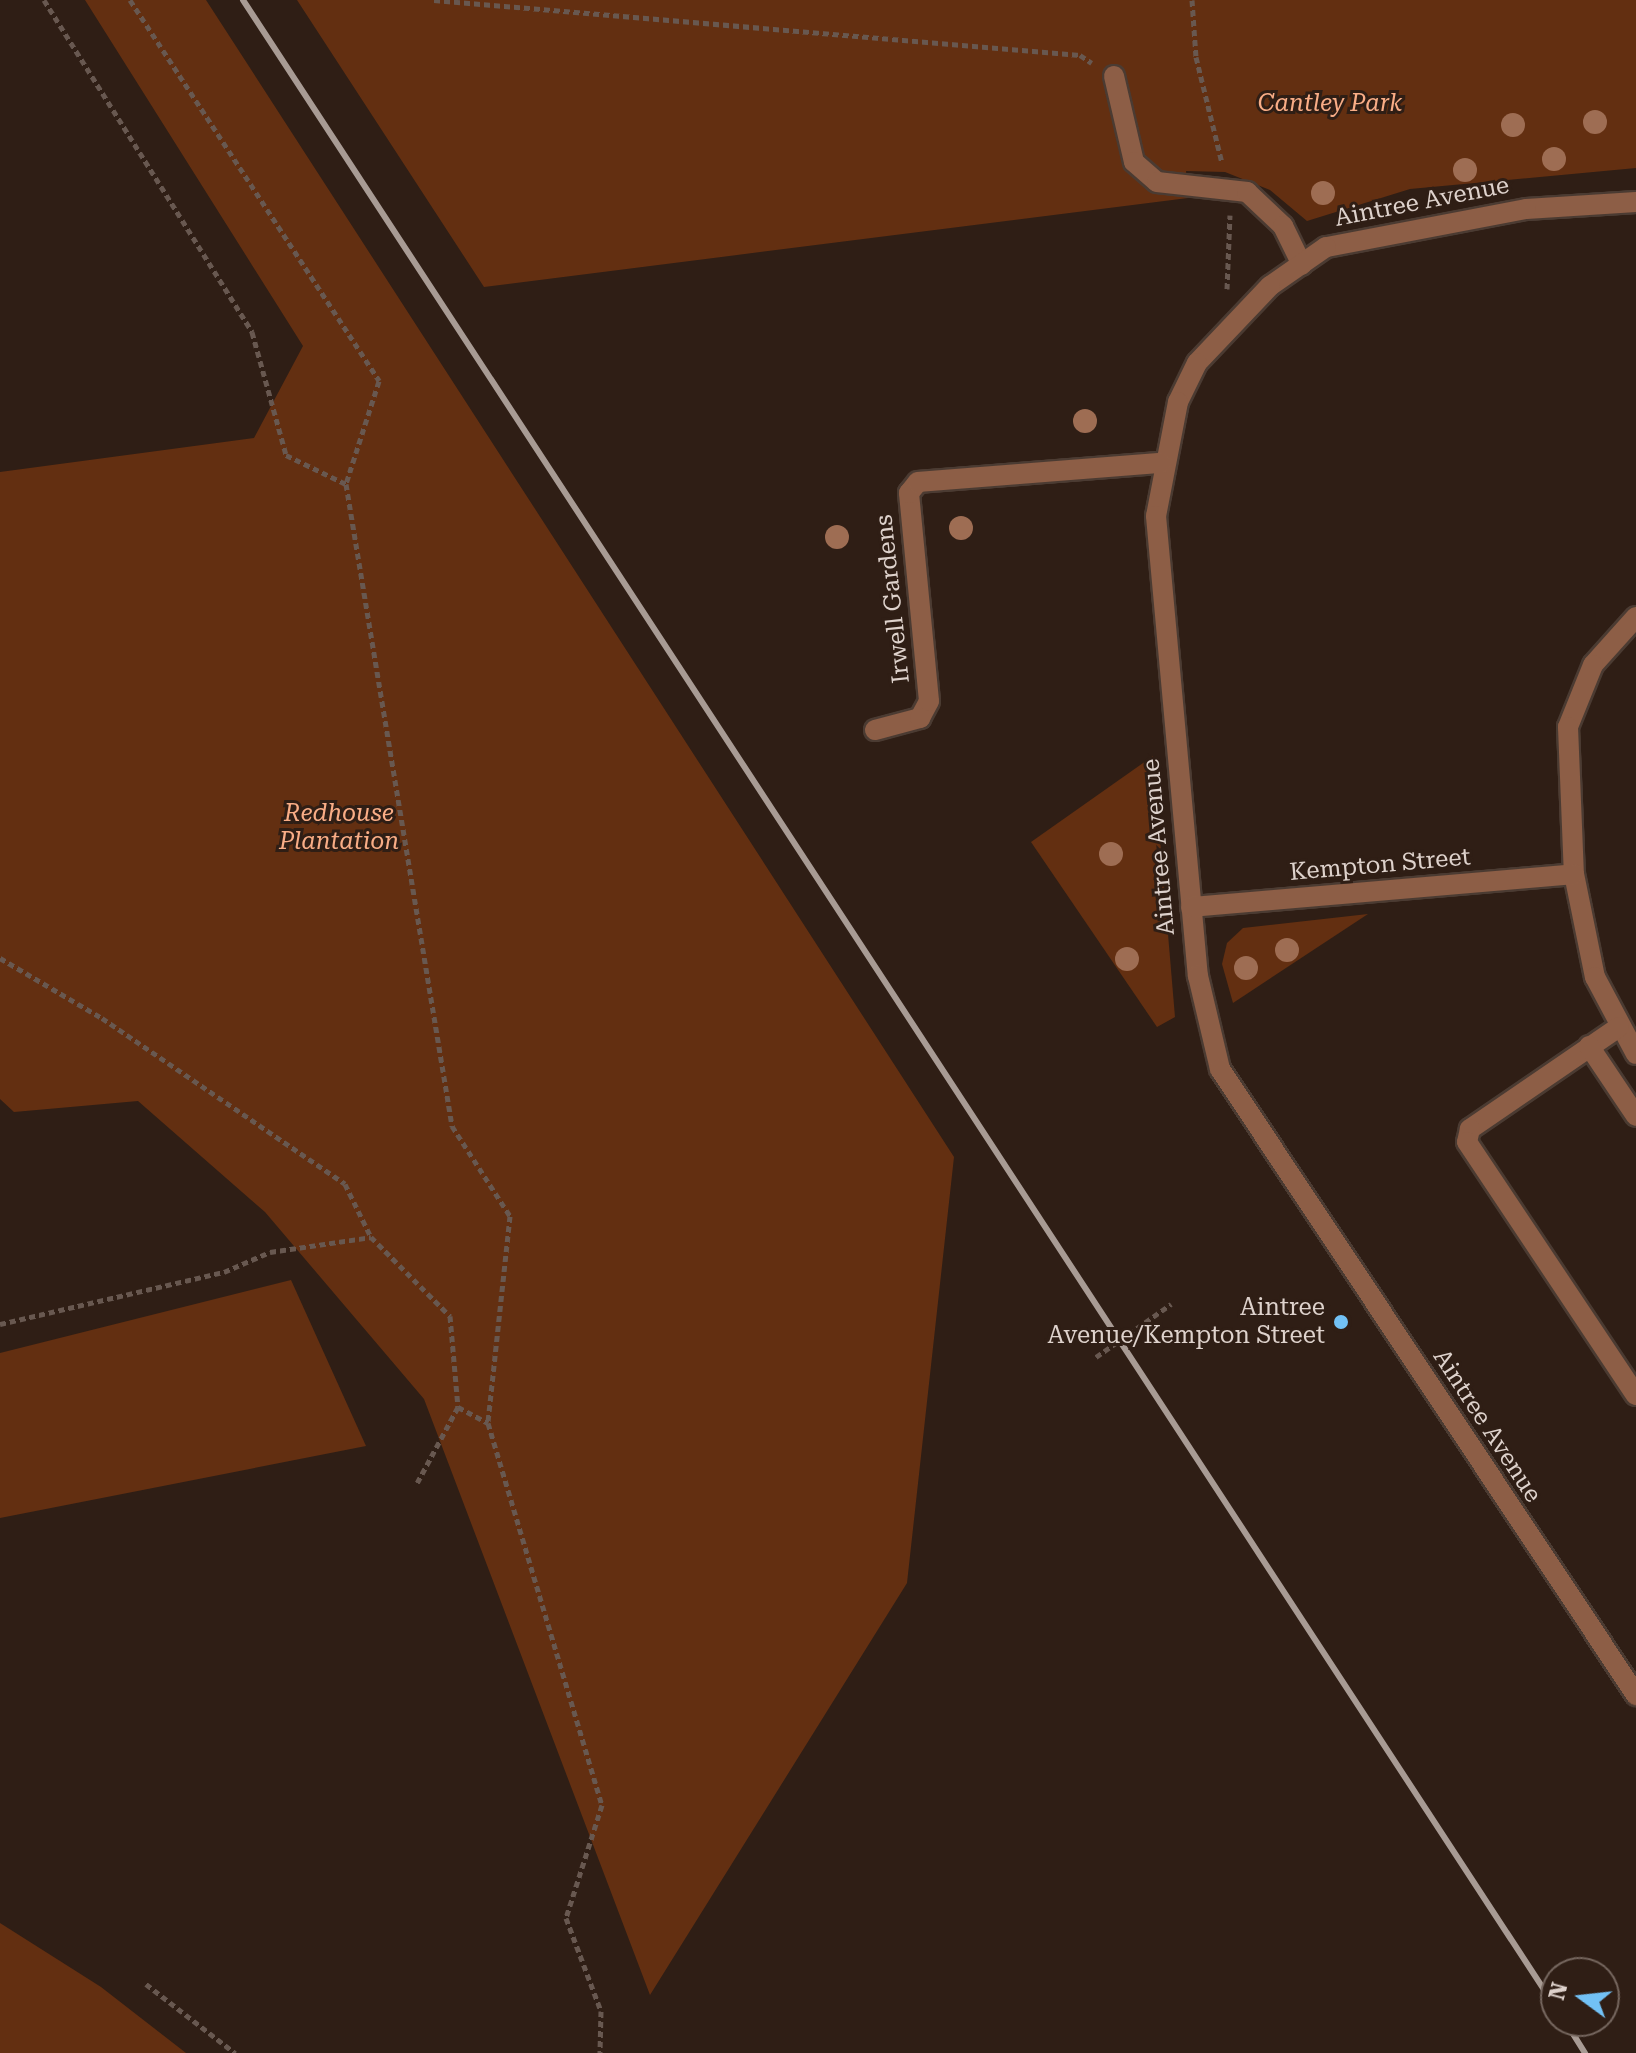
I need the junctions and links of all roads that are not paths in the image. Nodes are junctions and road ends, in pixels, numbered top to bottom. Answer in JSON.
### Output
{"nodes":[{"id":1,"x":1114,"y":76,"type":"road end"},
{"id":2,"x":1636,"y":202,"type":"edge"},
{"id":3,"x":1302,"y":265,"type":"junction"},
{"id":4,"x":1161,"y":463,"type":"junction"},
{"id":5,"x":1636,"y":617,"type":"edge"},
{"id":6,"x":875,"y":730,"type":"dead end"},
{"id":7,"x":1574,"y":874,"type":"junction"},
{"id":8,"x":1191,"y":907,"type":"junction"},
{"id":9,"x":1619,"y":1027,"type":"junction"},
{"id":10,"x":1589,"y":1046,"type":"junction"},
{"id":11,"x":1636,"y":1054,"type":"edge"},
{"id":12,"x":1636,"y":1116,"type":"edge"},
{"id":13,"x":1636,"y":1395,"type":"edge"},
{"id":14,"x":1636,"y":1695,"type":"edge"}],
"edges":[{"from":1,"to":3,"type":"street"},
{"from":2,"to":3,"type":"street","name":"Aintree Avenue"},
{"from":3,"to":4,"type":"street","name":"Aintree Avenue"},
{"from":4,"to":6,"type":"street","name":"Irwell Gardens"},
{"from":4,"to":8,"type":"street","name":"Aintree Avenue"},
{"from":5,"to":7,"type":"street"},
{"from":7,"to":8,"type":"street","name":"Kempton Street"},
{"from":7,"to":9,"type":"street"},
{"from":8,"to":14,"type":"street","name":"Aintree Avenue"},
{"from":9,"to":10,"type":"street"},
{"from":9,"to":11,"type":"street"},
{"from":10,"to":12,"type":"street"},
{"from":10,"to":13,"type":"street"}]}
